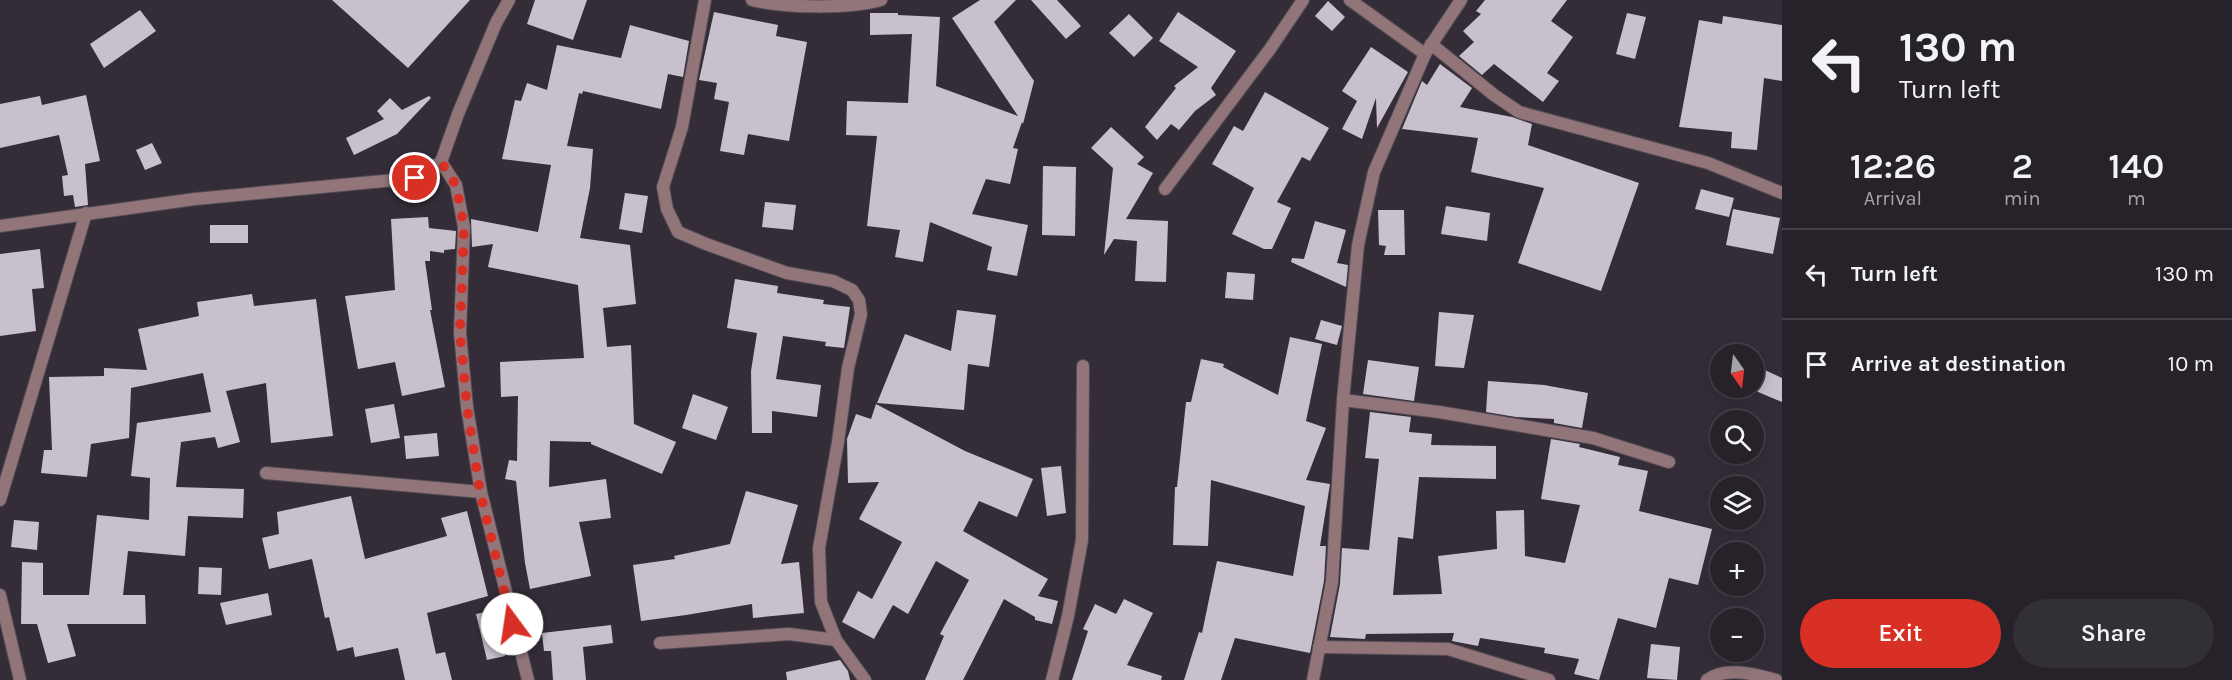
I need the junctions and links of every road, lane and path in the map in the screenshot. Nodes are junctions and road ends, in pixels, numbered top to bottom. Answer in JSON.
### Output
{"nodes":[{"id":1,"x":509,"y":0,"type":"edge"},
{"id":2,"x":705,"y":0,"type":"edge"},
{"id":3,"x":752,"y":0,"type":"edge"},
{"id":4,"x":880,"y":0,"type":"edge"},
{"id":5,"x":1303,"y":0,"type":"edge"},
{"id":6,"x":1350,"y":0,"type":"edge"},
{"id":7,"x":1461,"y":0,"type":"edge"},
{"id":8,"x":1428,"y":49,"type":"junction"},
{"id":9,"x":441,"y":162,"type":"junction"},
{"id":10,"x":1165,"y":189,"type":"dead end"},
{"id":11,"x":1782,"y":192,"type":"edge"},
{"id":12,"x":86,"y":213,"type":"junction"},
{"id":13,"x":0,"y":226,"type":"edge"},
{"id":14,"x":1083,"y":366,"type":"dead end"},
{"id":15,"x":1343,"y":399,"type":"junction"},
{"id":16,"x":1669,"y":462,"type":"dead end"},
{"id":17,"x":266,"y":472,"type":"dead end"},
{"id":18,"x":480,"y":492,"type":"junction"},
{"id":19,"x":0,"y":500,"type":"edge"},
{"id":20,"x":0,"y":595,"type":"edge"},
{"id":21,"x":836,"y":640,"type":"junction"},
{"id":22,"x":660,"y":643,"type":"dead end"},
{"id":23,"x":1319,"y":647,"type":"junction"},
{"id":24,"x":20,"y":680,"type":"edge"},
{"id":25,"x":528,"y":680,"type":"edge"},
{"id":26,"x":865,"y":680,"type":"edge"},
{"id":27,"x":1052,"y":680,"type":"edge"},
{"id":28,"x":1313,"y":680,"type":"edge"},
{"id":29,"x":1549,"y":680,"type":"edge"},
{"id":30,"x":1707,"y":680,"type":"edge"},
{"id":31,"x":1776,"y":680,"type":"edge"}],
"edges":[{"from":1,"to":9,"type":"street"},
{"from":2,"to":21,"type":"street"},
{"from":3,"to":4,"type":"street"},
{"from":5,"to":10,"type":"street"},
{"from":6,"to":8,"type":"street"},
{"from":7,"to":8,"type":"street"},
{"from":8,"to":11,"type":"street"},
{"from":8,"to":15,"type":"street"},
{"from":9,"to":12,"type":"street"},
{"from":9,"to":18,"type":"street"},
{"from":12,"to":13,"type":"street"},
{"from":12,"to":19,"type":"street"},
{"from":14,"to":27,"type":"street"},
{"from":15,"to":16,"type":"street"},
{"from":15,"to":23,"type":"street"},
{"from":17,"to":18,"type":"street"},
{"from":18,"to":25,"type":"street"},
{"from":20,"to":24,"type":"street"},
{"from":21,"to":22,"type":"street"},
{"from":21,"to":26,"type":"street"},
{"from":23,"to":28,"type":"street"},
{"from":23,"to":29,"type":"street"},
{"from":30,"to":31,"type":"street"}]}
